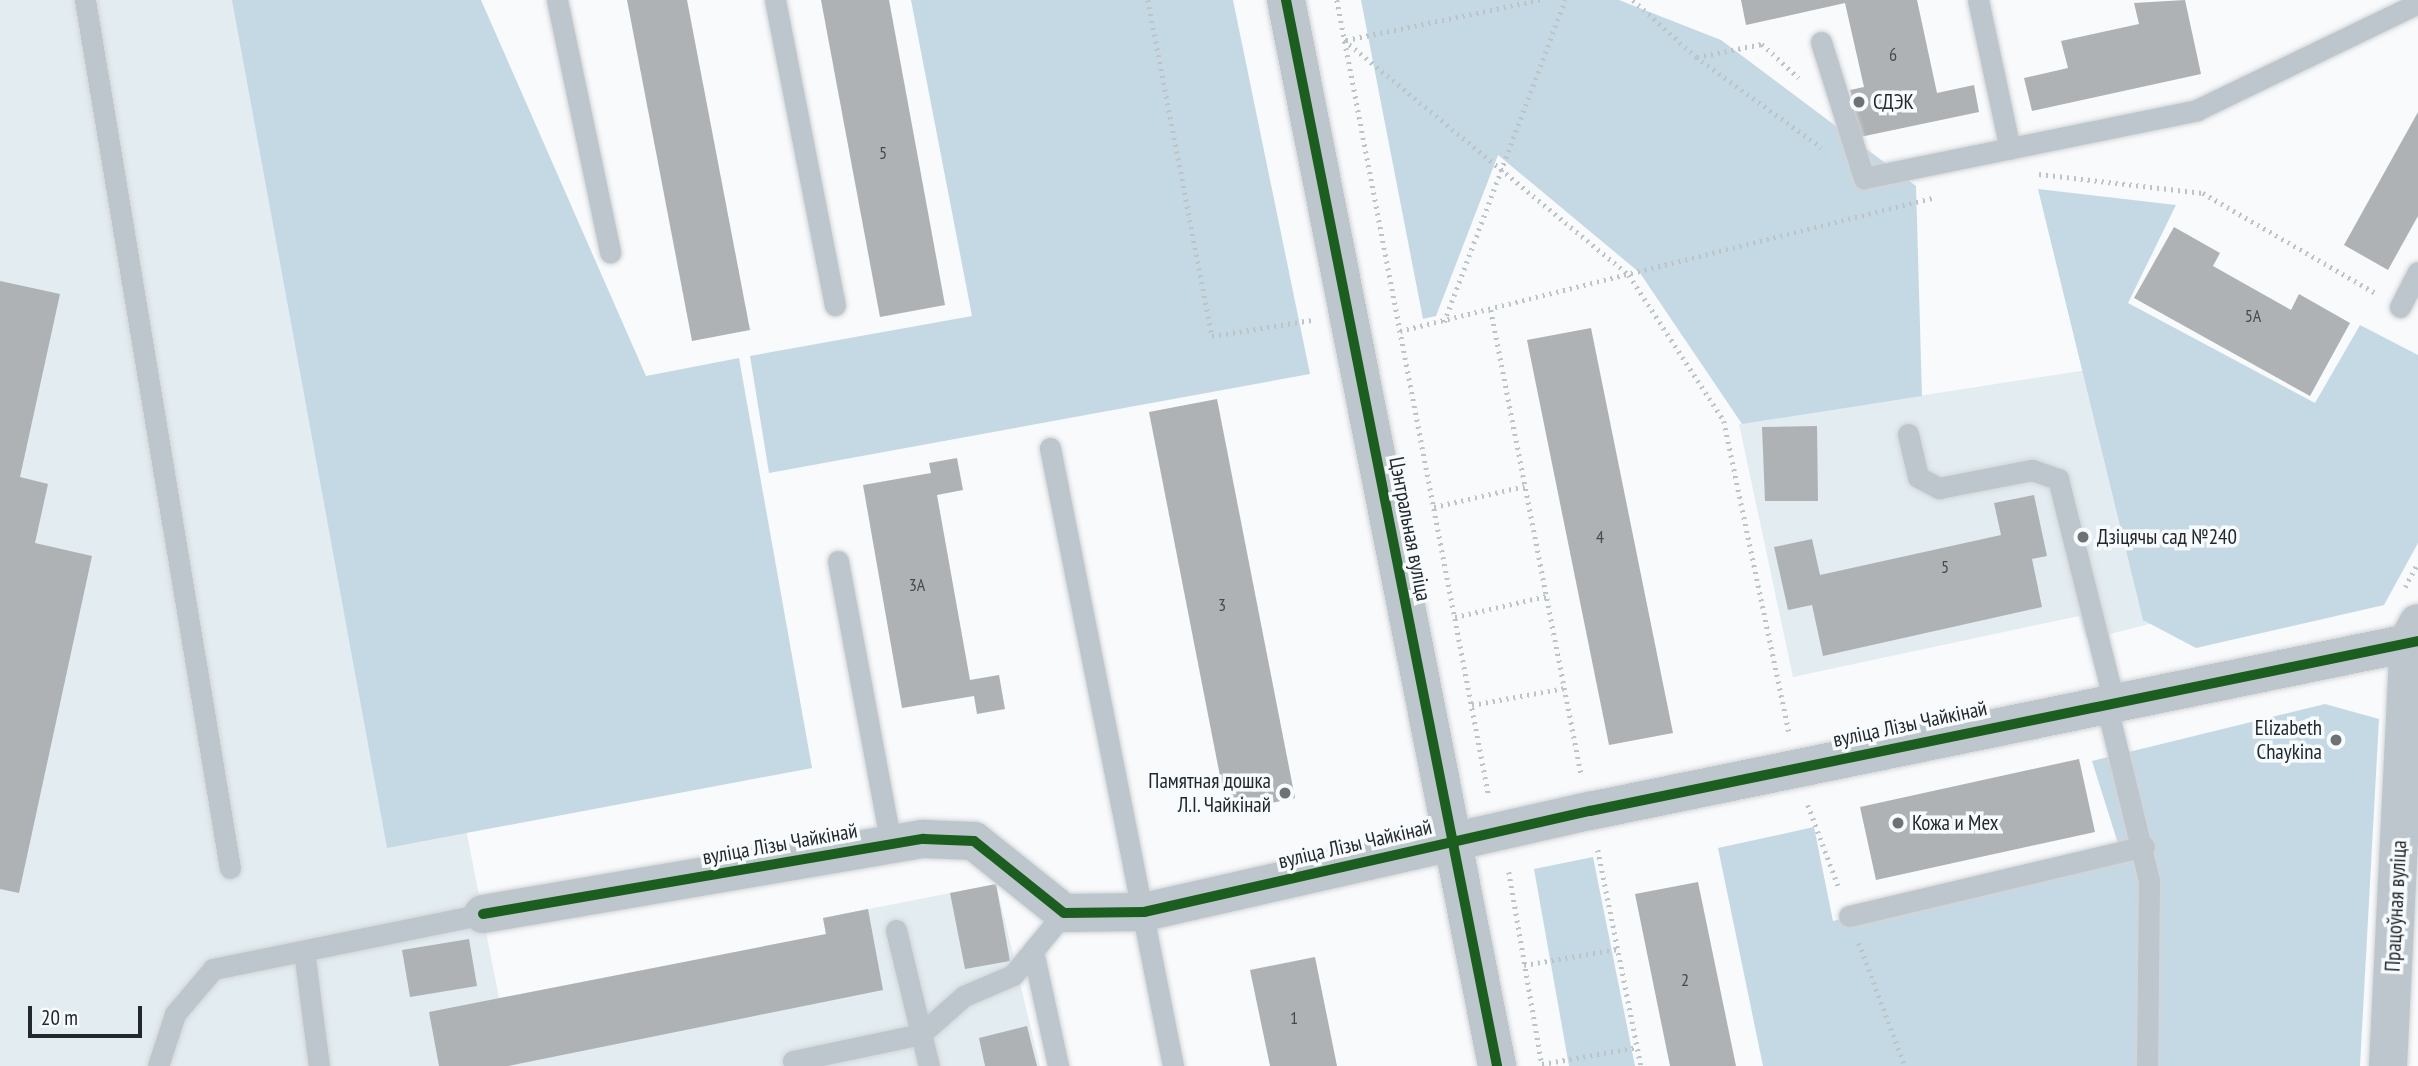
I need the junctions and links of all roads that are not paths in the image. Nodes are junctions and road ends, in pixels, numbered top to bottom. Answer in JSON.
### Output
{"nodes":[{"id":1,"x":85,"y":0,"type":"edge"},
{"id":2,"x":557,"y":0,"type":"edge"},
{"id":3,"x":775,"y":0,"type":"edge"},
{"id":4,"x":1286,"y":0,"type":"edge"},
{"id":5,"x":1978,"y":0,"type":"edge"},
{"id":6,"x":2418,"y":3,"type":"edge"},
{"id":7,"x":1821,"y":42,"type":"dead end"},
{"id":8,"x":2010,"y":149,"type":"junction"},
{"id":9,"x":611,"y":252,"type":"dead end"},
{"id":10,"x":2418,"y":272,"type":"edge"},
{"id":11,"x":835,"y":305,"type":"dead end"},
{"id":12,"x":2400,"y":307,"type":"road end"},
{"id":13,"x":1908,"y":434,"type":"dead end"},
{"id":14,"x":1050,"y":448,"type":"dead end"},
{"id":15,"x":838,"y":561,"type":"dead end"},
{"id":16,"x":2415,"y":635,"type":"edge"},
{"id":17,"x":2110,"y":702,"type":"junction"},
{"id":18,"x":1453,"y":841,"type":"junction"},
{"id":19,"x":891,"y":845,"type":"junction"},
{"id":20,"x":2144,"y":846,"type":"junction"},
{"id":21,"x":230,"y":868,"type":"dead end"},
{"id":22,"x":1144,"y":912,"type":"junction"},
{"id":23,"x":1064,"y":913,"type":"junction"},
{"id":24,"x":483,"y":914,"type":"joint"},
{"id":25,"x":1849,"y":916,"type":"dead end"},
{"id":26,"x":896,"y":930,"type":"dead end"},
{"id":27,"x":303,"y":951,"type":"junction"},
{"id":28,"x":1033,"y":951,"type":"junction"},
{"id":29,"x":921,"y":1034,"type":"junction"},
{"id":30,"x":793,"y":1061,"type":"dead end"},
{"id":31,"x":158,"y":1066,"type":"edge"},
{"id":32,"x":318,"y":1066,"type":"edge"},
{"id":33,"x":929,"y":1066,"type":"edge"},
{"id":34,"x":1058,"y":1066,"type":"edge"},
{"id":35,"x":1172,"y":1066,"type":"edge"},
{"id":36,"x":1497,"y":1066,"type":"edge"},
{"id":37,"x":2147,"y":1066,"type":"edge"},
{"id":38,"x":2388,"y":1066,"type":"edge"}],
"edges":[{"from":1,"to":21,"type":"lane"},
{"from":2,"to":9,"type":"lane"},
{"from":3,"to":11,"type":"lane"},
{"from":4,"to":18,"type":"street","name":"Цэнтральная вуліца"},
{"from":5,"to":8,"type":"lane"},
{"from":6,"to":8,"type":"lane"},
{"from":7,"to":8,"type":"lane"},
{"from":10,"to":12,"type":"lane"},
{"from":13,"to":17,"type":"lane"},
{"from":14,"to":22,"type":"lane"},
{"from":15,"to":19,"type":"lane"},
{"from":16,"to":17,"type":"street","name":"вуліца Лізы Чайкінай"},
{"from":16,"to":38,"type":"street","name":"Працоўная вуліца"},
{"from":17,"to":18,"type":"street","name":"вуліца Лізы Чайкінай"},
{"from":17,"to":20,"type":"lane"},
{"from":18,"to":22,"type":"street","name":"вуліца Лізы Чайкінай"},
{"from":18,"to":36,"type":"street","name":"Цэнтральная вуліца"},
{"from":19,"to":23,"type":"street","name":"вуліца Лізы Чайкінай"},
{"from":19,"to":24,"type":"street","name":"вуліца Лізы Чайкінай"},
{"from":20,"to":25,"type":"lane"},
{"from":20,"to":37,"type":"lane"},
{"from":22,"to":23,"type":"street","name":"вуліца Лізы Чайкінай"},
{"from":22,"to":35,"type":"lane"},
{"from":23,"to":28,"type":"lane"},
{"from":24,"to":27,"type":"lane"},
{"from":26,"to":29,"type":"lane"},
{"from":27,"to":31,"type":"lane"},
{"from":27,"to":32,"type":"lane"},
{"from":28,"to":29,"type":"lane"},
{"from":28,"to":34,"type":"lane"},
{"from":29,"to":30,"type":"lane"},
{"from":29,"to":33,"type":"lane"}]}
